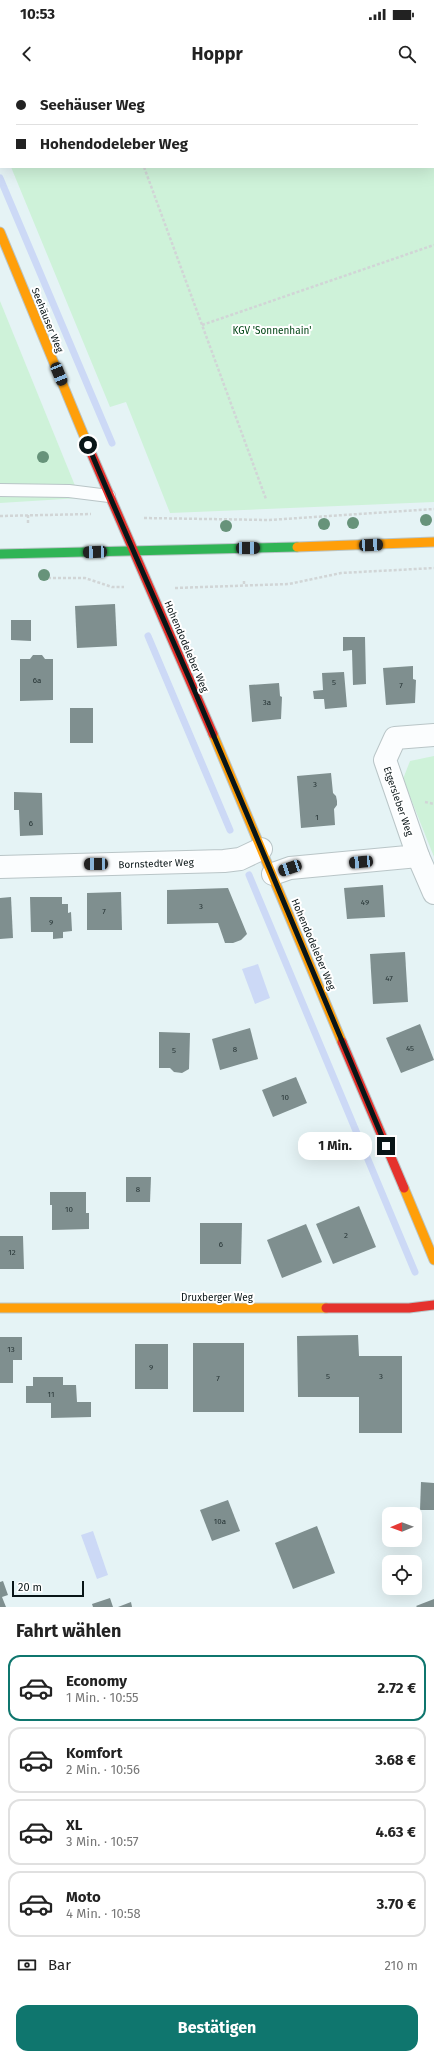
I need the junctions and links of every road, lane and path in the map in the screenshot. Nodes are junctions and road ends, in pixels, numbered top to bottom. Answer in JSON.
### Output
{"nodes":[{"id":1,"x":144,"y":168,"type":"edge"},
{"id":2,"x":0,"y":232,"type":"edge"},
{"id":3,"x":434,"y":245,"type":"edge"},
{"id":4,"x":202,"y":325,"type":"junction"},
{"id":5,"x":0,"y":490,"type":"edge"},
{"id":6,"x":109,"y":496,"type":"junction"},
{"id":7,"x":266,"y":499,"type":"dead end"},
{"id":8,"x":434,"y":509,"type":"edge"},
{"id":9,"x":96,"y":514,"type":"dead end"},
{"id":10,"x":28,"y":515,"type":"junction"},
{"id":11,"x":0,"y":516,"type":"edge"},
{"id":12,"x":140,"y":518,"type":"dead end"},
{"id":13,"x":28,"y":523,"type":"dead end"},
{"id":14,"x":434,"y":542,"type":"edge"},
{"id":15,"x":133,"y":550,"type":"junction"},
{"id":16,"x":0,"y":554,"type":"edge"},
{"id":17,"x":434,"y":568,"type":"edge"},
{"id":18,"x":42,"y":578,"type":"dead end"},
{"id":19,"x":244,"y":581,"type":"dead end"},
{"id":20,"x":244,"y":585,"type":"junction"},
{"id":21,"x":130,"y":588,"type":"dead end"},
{"id":22,"x":172,"y":588,"type":"dead end"},
{"id":23,"x":434,"y":735,"type":"edge"},
{"id":24,"x":261,"y":849,"type":"junction"},
{"id":25,"x":418,"y":856,"type":"junction"},
{"id":26,"x":0,"y":867,"type":"edge"},
{"id":27,"x":273,"y":874,"type":"junction"},
{"id":28,"x":434,"y":893,"type":"edge"},
{"id":29,"x":434,"y":1260,"type":"edge"},
{"id":30,"x":434,"y":1305,"type":"edge"},
{"id":31,"x":0,"y":1308,"type":"edge"}],
"edges":[{"from":1,"to":4,"type":"path"},
{"from":2,"to":6,"type":"street","name":"Seehäuser Weg"},
{"from":3,"to":4,"type":"path"},
{"from":4,"to":7,"type":"path"},
{"from":5,"to":6,"type":"lane"},
{"from":6,"to":15,"type":"street","name":"Seehäuser Weg"},
{"from":8,"to":12,"type":"path"},
{"from":9,"to":10,"type":"path"},
{"from":10,"to":11,"type":"path"},
{"from":10,"to":13,"type":"path"},
{"from":14,"to":15,"type":"street"},
{"from":15,"to":16,"type":"street"},
{"from":15,"to":24,"type":"street","name":"Hohendodeleber Weg"},
{"from":17,"to":20,"type":"path"},
{"from":18,"to":21,"type":"path"},
{"from":19,"to":20,"type":"path"},
{"from":20,"to":22,"type":"path"},
{"from":23,"to":25,"type":"street","name":"Etgersleber Weg"},
{"from":24,"to":26,"type":"street","name":"Bornstedter Weg"},
{"from":24,"to":27,"type":"street","name":"Hohendodeleber Weg"},
{"from":25,"to":27,"type":"street"},
{"from":25,"to":28,"type":"street","name":"Etgersleber Weg"},
{"from":27,"to":29,"type":"street","name":"Hohendodeleber Weg"},
{"from":30,"to":31,"type":"street","name":"Druxberger Weg"}]}
